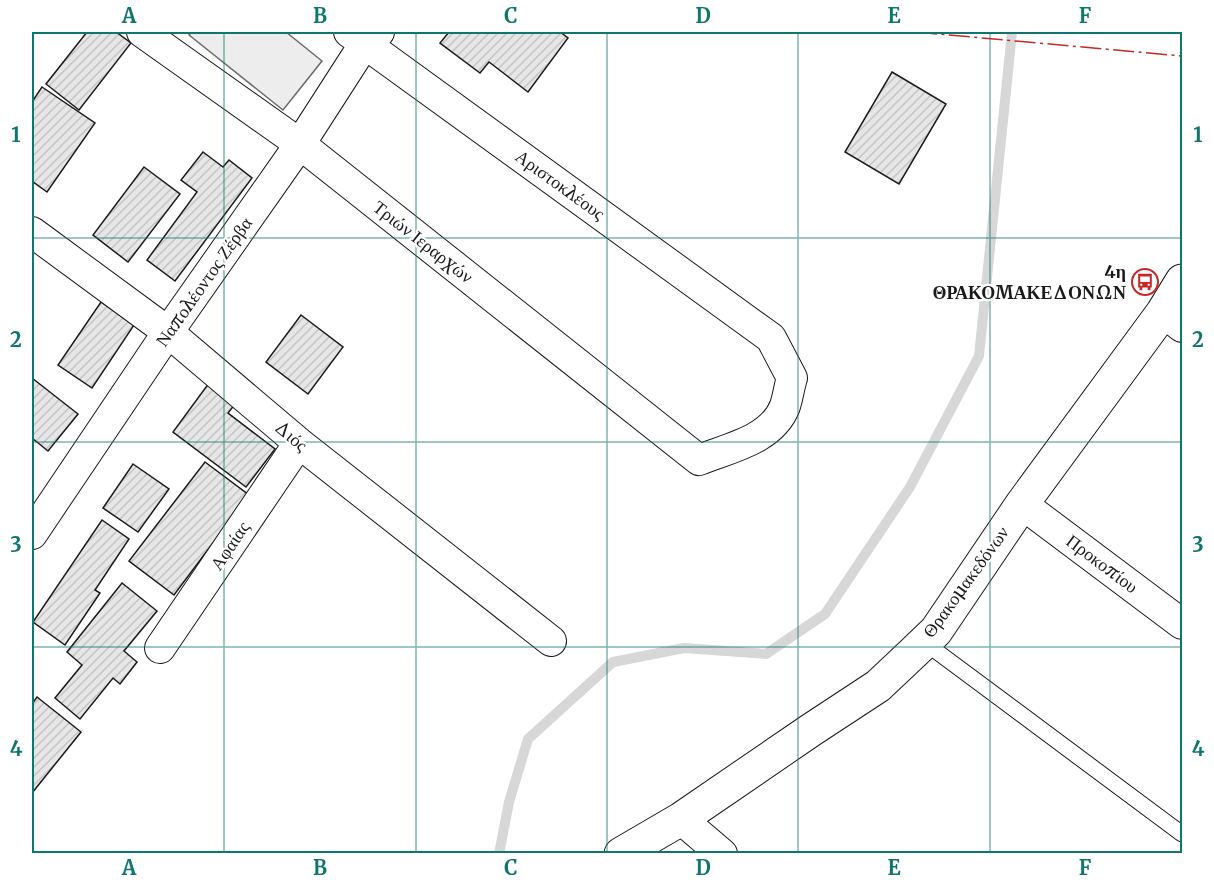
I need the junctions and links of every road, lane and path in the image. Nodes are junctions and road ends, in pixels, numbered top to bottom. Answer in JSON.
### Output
{"nodes":[{"id":1,"x":142,"y":32,"type":"edge"},
{"id":2,"x":364,"y":35,"type":"edge"},
{"id":3,"x":300,"y":144,"type":"junction"},
{"id":4,"x":32,"y":232,"type":"edge"},
{"id":5,"x":1182,"y":280,"type":"edge"},
{"id":6,"x":1173,"y":319,"type":"edge"},
{"id":7,"x":168,"y":332,"type":"junction"},
{"id":8,"x":299,"y":443,"type":"junction"},
{"id":9,"x":699,"y":460,"type":"joint"},
{"id":10,"x":1022,"y":504,"type":"junction"},
{"id":11,"x":32,"y":534,"type":"edge"},
{"id":12,"x":1182,"y":624,"type":"edge"},
{"id":13,"x":551,"y":641,"type":"dead end"},
{"id":14,"x":924,"y":642,"type":"junction"},
{"id":15,"x":160,"y":648,"type":"dead end"},
{"id":16,"x":681,"y":819,"type":"junction"},
{"id":17,"x":1182,"y":834,"type":"edge"},
{"id":18,"x":621,"y":854,"type":"edge"},
{"id":19,"x":722,"y":854,"type":"edge"}],
"edges":[{"from":1,"to":3,"type":"street","name":"Τριών Ιεραρχών"},
{"from":2,"to":3,"type":"street","name":"Ναπολέοντος Ζέρβα"},
{"from":2,"to":9,"type":"street","name":"Αριστοκλέους"},
{"from":3,"to":7,"type":"street","name":"Ναπολέοντος Ζέρβα"},
{"from":3,"to":9,"type":"street","name":"Τριών Ιεραρχών"},
{"from":4,"to":7,"type":"street","name":"Διός"},
{"from":5,"to":6,"type":"main road","name":"Θρακομακεδόνων"},
{"from":6,"to":10,"type":"main road","name":"Θρακομακεδόνων"},
{"from":7,"to":8,"type":"street","name":"Διός"},
{"from":7,"to":11,"type":"street","name":"Ναπολέοντος Ζέρβα"},
{"from":8,"to":13,"type":"street","name":"Διός"},
{"from":8,"to":15,"type":"street","name":"Αφαίας"},
{"from":10,"to":12,"type":"street","name":"Προκοπίου"},
{"from":10,"to":14,"type":"main road","name":"Θρακομακεδόνων"},
{"from":14,"to":16,"type":"main road","name":"Θρακομακεδόνων"},
{"from":14,"to":17,"type":"lane"},
{"from":16,"to":18,"type":"main road","name":"Θρακομακεδόνων"},
{"from":16,"to":19,"type":"street"}]}
